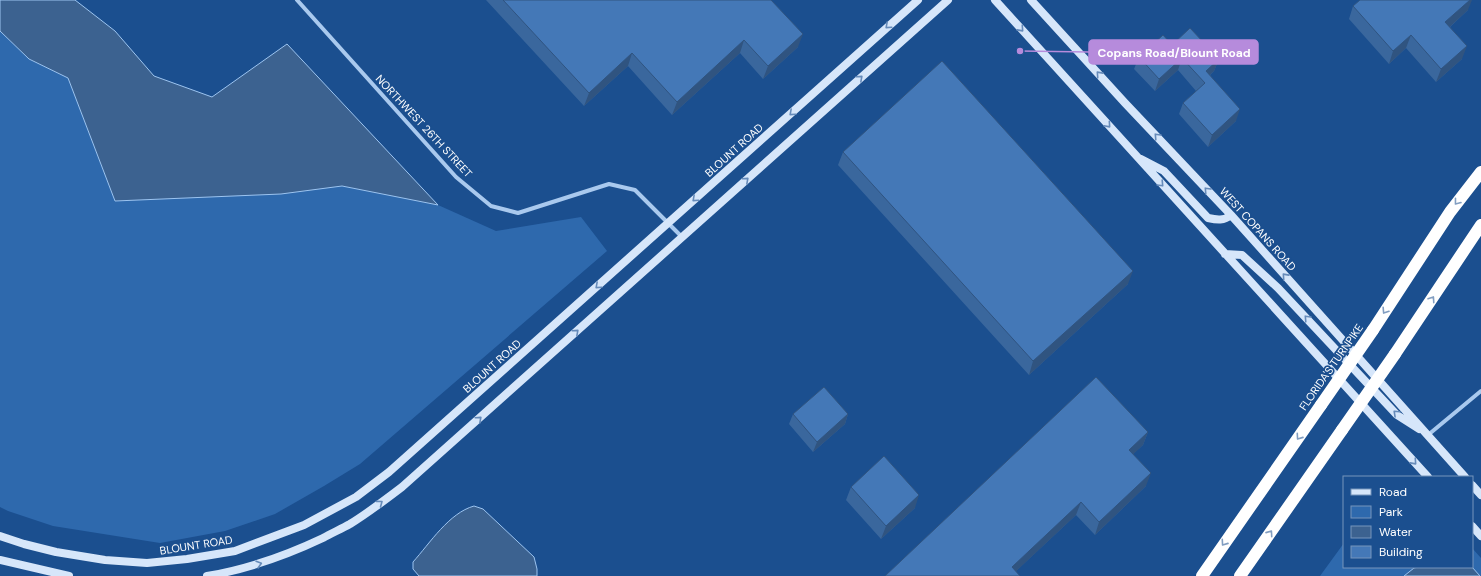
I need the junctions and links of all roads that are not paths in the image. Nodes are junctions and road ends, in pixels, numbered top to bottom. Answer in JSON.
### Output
{"nodes":[{"id":1,"x":297,"y":0,"type":"edge"},
{"id":2,"x":918,"y":0,"type":"edge"},
{"id":3,"x":948,"y":0,"type":"edge"},
{"id":4,"x":995,"y":0,"type":"edge"},
{"id":5,"x":1031,"y":0,"type":"edge"},
{"id":6,"x":1135,"y":156,"type":"junction"},
{"id":7,"x":1481,"y":172,"type":"edge"},
{"id":8,"x":1232,"y":216,"type":"junction"},
{"id":9,"x":668,"y":223,"type":"junction"},
{"id":10,"x":1481,"y":225,"type":"edge"},
{"id":11,"x":682,"y":238,"type":"junction"},
{"id":12,"x":1226,"y":254,"type":"junction"},
{"id":13,"x":1481,"y":391,"type":"edge"},
{"id":14,"x":1428,"y":435,"type":"junction"},
{"id":15,"x":1427,"y":476,"type":"edge"},
{"id":16,"x":1464,"y":476,"type":"edge"},
{"id":17,"x":1473,"y":486,"type":"edge"},
{"id":18,"x":1481,"y":495,"type":"edge"},
{"id":19,"x":1473,"y":527,"type":"edge"},
{"id":20,"x":0,"y":536,"type":"edge"},
{"id":21,"x":1481,"y":536,"type":"edge"},
{"id":22,"x":0,"y":560,"type":"edge"},
{"id":23,"x":69,"y":576,"type":"edge"},
{"id":24,"x":207,"y":576,"type":"edge"},
{"id":25,"x":1202,"y":576,"type":"edge"},
{"id":26,"x":1240,"y":576,"type":"edge"}],
"edges":[{"from":1,"to":9,"type":"street","name":"NORTHWEST 26TH STREET"},
{"from":2,"to":9,"type":"street","name":"BLOUNT ROAD","one_way":true},
{"from":11,"to":3,"type":"street","one_way":true},
{"from":4,"to":6,"type":"street","one_way":true},
{"from":8,"to":5,"type":"street","name":"WEST COPANS ROAD","one_way":true},
{"from":6,"to":8,"type":"street"},
{"from":6,"to":12,"type":"street","one_way":true},
{"from":7,"to":25,"type":"highway","name":"FLORIDA'S TURNPIKE","one_way":true,"bridge":true},
{"from":14,"to":8,"type":"street","name":"WEST COPANS ROAD","one_way":true},
{"from":9,"to":11,"type":"street","name":"NORTHWEST 26TH STREET"},
{"from":9,"to":20,"type":"street","name":"BLOUNT ROAD","one_way":true},
{"from":26,"to":10,"type":"highway","one_way":true,"bridge":true},
{"from":24,"to":11,"type":"street","one_way":true},
{"from":14,"to":12,"type":"street","one_way":true},
{"from":12,"to":15,"type":"street","one_way":true},
{"from":13,"to":14,"type":"street"},
{"from":14,"to":16,"type":"street","name":"WEST COPANS ROAD"},
{"from":17,"to":18,"type":"street"},
{"from":19,"to":21,"type":"street"},
{"from":22,"to":23,"type":"street"}]}
